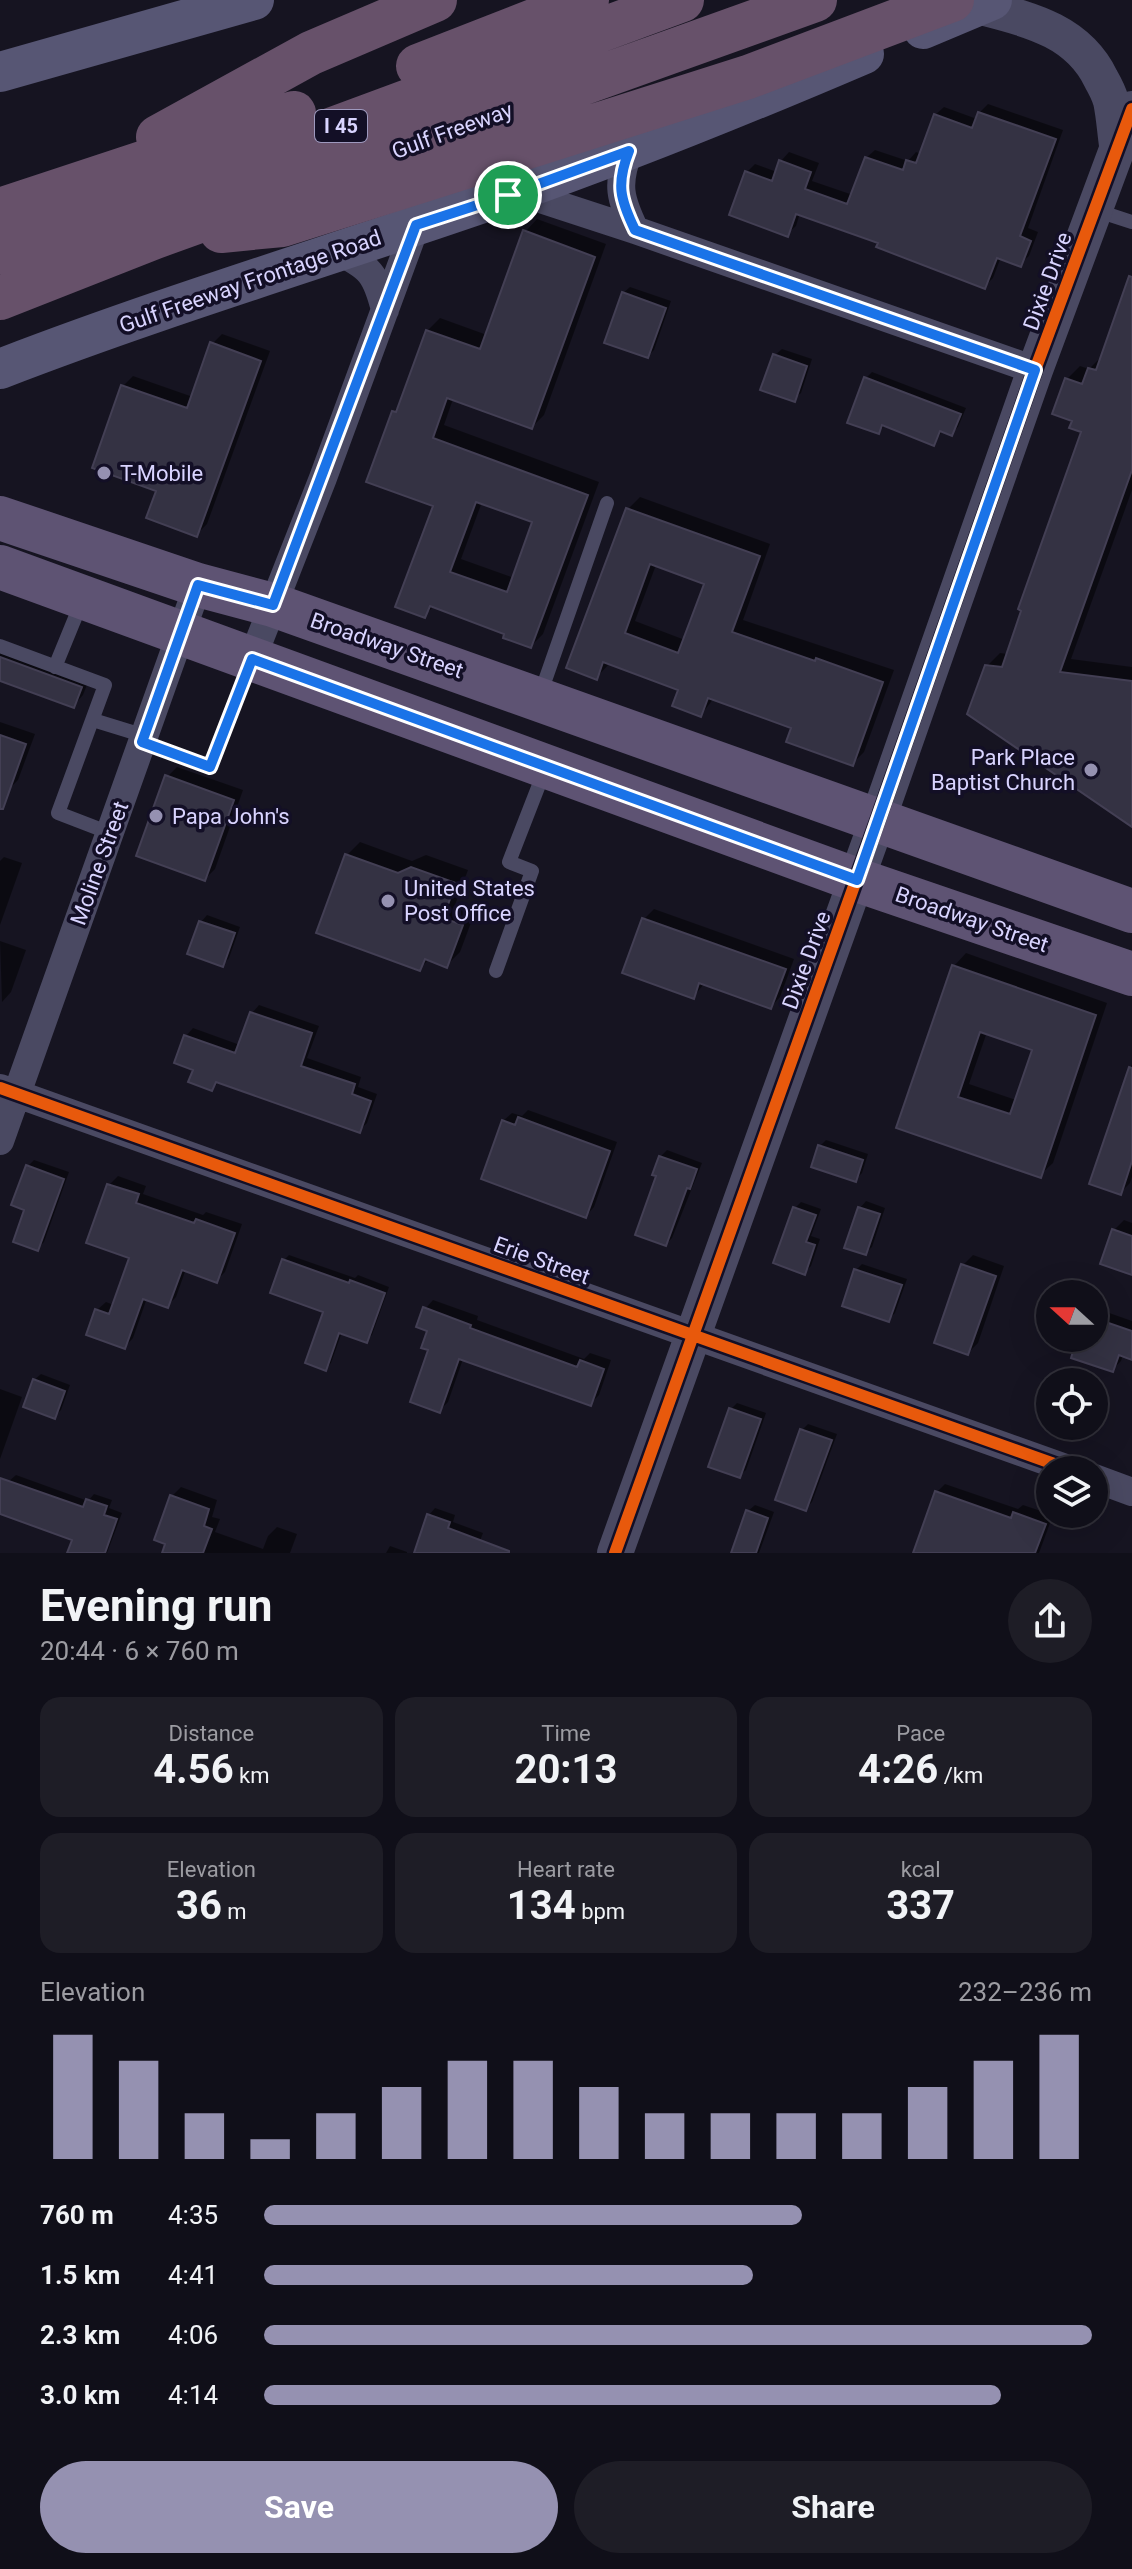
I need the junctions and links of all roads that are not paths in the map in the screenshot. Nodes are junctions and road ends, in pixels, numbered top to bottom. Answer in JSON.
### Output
{"nodes":[{"id":1,"x":435,"y":0,"type":"edge"},
{"id":2,"x":587,"y":0,"type":"edge"},
{"id":3,"x":682,"y":0,"type":"edge"},
{"id":4,"x":815,"y":0,"type":"edge"},
{"id":5,"x":238,"y":2,"type":"edge"},
{"id":6,"x":974,"y":2,"type":"edge"},
{"id":7,"x":0,"y":72,"type":"edge"},
{"id":8,"x":1132,"y":109,"type":"edge"},
{"id":9,"x":629,"y":151,"type":"junction"},
{"id":10,"x":1125,"y":151,"type":"edge"},
{"id":11,"x":73,"y":185,"type":"junction"},
{"id":12,"x":508,"y":195,"type":"junction"},
{"id":13,"x":0,"y":210,"type":"edge"},
{"id":14,"x":1095,"y":210,"type":"junction"},
{"id":15,"x":1132,"y":222,"type":"edge"},
{"id":16,"x":416,"y":225,"type":"junction"},
{"id":17,"x":635,"y":230,"type":"junction"},
{"id":18,"x":155,"y":237,"type":"junction"},
{"id":19,"x":337,"y":251,"type":"junction"},
{"id":20,"x":0,"y":252,"type":"edge"},
{"id":21,"x":0,"y":298,"type":"edge"},
{"id":22,"x":385,"y":310,"type":"junction"},
{"id":23,"x":0,"y":369,"type":"edge"},
{"id":24,"x":1035,"y":370,"type":"junction"},
{"id":25,"x":607,"y":503,"type":"dead end"},
{"id":26,"x":8,"y":514,"type":"edge"},
{"id":27,"x":2,"y":575,"type":"edge"},
{"id":28,"x":198,"y":585,"type":"junction"},
{"id":29,"x":83,"y":598,"type":"junction"},
{"id":30,"x":273,"y":605,"type":"junction"},
{"id":31,"x":181,"y":634,"type":"junction"},
{"id":32,"x":0,"y":646,"type":"edge"},
{"id":33,"x":252,"y":659,"type":"junction"},
{"id":34,"x":55,"y":667,"type":"junction"},
{"id":35,"x":538,"y":699,"type":"junction"},
{"id":36,"x":93,"y":720,"type":"junction"},
{"id":37,"x":144,"y":739,"type":"junction"},
{"id":38,"x":546,"y":767,"type":"junction"},
{"id":39,"x":878,"y":819,"type":"junction"},
{"id":40,"x":110,"y":833,"type":"junction"},
{"id":41,"x":857,"y":880,"type":"junction"},
{"id":42,"x":1132,"y":911,"type":"edge"},
{"id":43,"x":496,"y":971,"type":"dead end"},
{"id":44,"x":1132,"y":974,"type":"edge"},
{"id":45,"x":8,"y":1091,"type":"edge"},
{"id":46,"x":0,"y":1141,"type":"edge"},
{"id":47,"x":692,"y":1335,"type":"junction"},
{"id":48,"x":1036,"y":1458,"type":"edge"},
{"id":49,"x":1108,"y":1483,"type":"edge"},
{"id":50,"x":1132,"y":1492,"type":"edge"},
{"id":51,"x":615,"y":1553,"type":"edge"}],
"edges":[{"from":1,"to":11,"type":"highway"},
{"from":2,"to":11,"type":"highway","number":"I 45"},
{"from":3,"to":20,"type":"highway","name":"Gulf Freeway","number":"I 45"},
{"from":4,"to":18,"type":"highway","name":"Gulf Freeway","number":"I 45"},
{"from":5,"to":7,"type":"main road"},
{"from":6,"to":9,"type":"main road","name":"Gulf Freeway Frontage Road"},
{"from":6,"to":10,"type":"street"},
{"from":6,"to":18,"type":"highway"},
{"from":8,"to":10,"type":"street","name":"Dixie Drive"},
{"from":9,"to":12,"type":"main road","name":"Gulf Freeway Frontage Road"},
{"from":9,"to":17,"type":"street"},
{"from":10,"to":14,"type":"street","name":"Dixie Drive"},
{"from":11,"to":13,"type":"highway","number":"I 45"},
{"from":12,"to":16,"type":"main road","name":"Gulf Freeway Frontage Road"},
{"from":12,"to":17,"type":"street"},
{"from":14,"to":15,"type":"lane"},
{"from":14,"to":24,"type":"street","name":"Dixie Drive"},
{"from":16,"to":19,"type":"main road","name":"Gulf Freeway Frontage Road"},
{"from":16,"to":22,"type":"street"},
{"from":17,"to":24,"type":"street"},
{"from":18,"to":21,"type":"highway","name":"Gulf Freeway","number":"I 45"},
{"from":19,"to":22,"type":"street"},
{"from":19,"to":23,"type":"main road","name":"Gulf Freeway Frontage Road"},
{"from":22,"to":30,"type":"street"},
{"from":24,"to":39,"type":"street","name":"Dixie Drive"},
{"from":25,"to":35,"type":"lane"},
{"from":26,"to":28,"type":"main road","name":"Broadway Street"},
{"from":27,"to":29,"type":"main road","name":"Broadway Street"},
{"from":28,"to":30,"type":"main road","name":"Broadway Street"},
{"from":28,"to":31,"type":"street","name":"Moline Street"},
{"from":29,"to":31,"type":"main road","name":"Broadway Street"},
{"from":29,"to":34,"type":"lane"},
{"from":30,"to":33,"type":"street"},
{"from":30,"to":35,"type":"main road","name":"Broadway Street"},
{"from":31,"to":33,"type":"main road","name":"Broadway Street"},
{"from":31,"to":37,"type":"street","name":"Moline Street"},
{"from":32,"to":34,"type":"lane"},
{"from":33,"to":37,"type":"lane"},
{"from":33,"to":38,"type":"main road","name":"Broadway Street"},
{"from":34,"to":36,"type":"lane"},
{"from":35,"to":39,"type":"main road","name":"Broadway Street"},
{"from":36,"to":37,"type":"lane"},
{"from":36,"to":40,"type":"lane"},
{"from":37,"to":40,"type":"street","name":"Moline Street"},
{"from":38,"to":41,"type":"main road","name":"Broadway Street"},
{"from":38,"to":43,"type":"lane"},
{"from":39,"to":41,"type":"street","name":"Dixie Drive"},
{"from":39,"to":42,"type":"main road","name":"Broadway Street"},
{"from":40,"to":45,"type":"street","name":"Moline Street"},
{"from":41,"to":44,"type":"main road","name":"Broadway Street"},
{"from":41,"to":47,"type":"street","name":"Dixie Drive"},
{"from":45,"to":46,"type":"street","name":"Moline Street"},
{"from":45,"to":47,"type":"street","name":"Erie Street"},
{"from":47,"to":48,"type":"street","name":"Erie Street"},
{"from":47,"to":51,"type":"street","name":"Dixie Drive"},
{"from":49,"to":50,"type":"street"}]}
